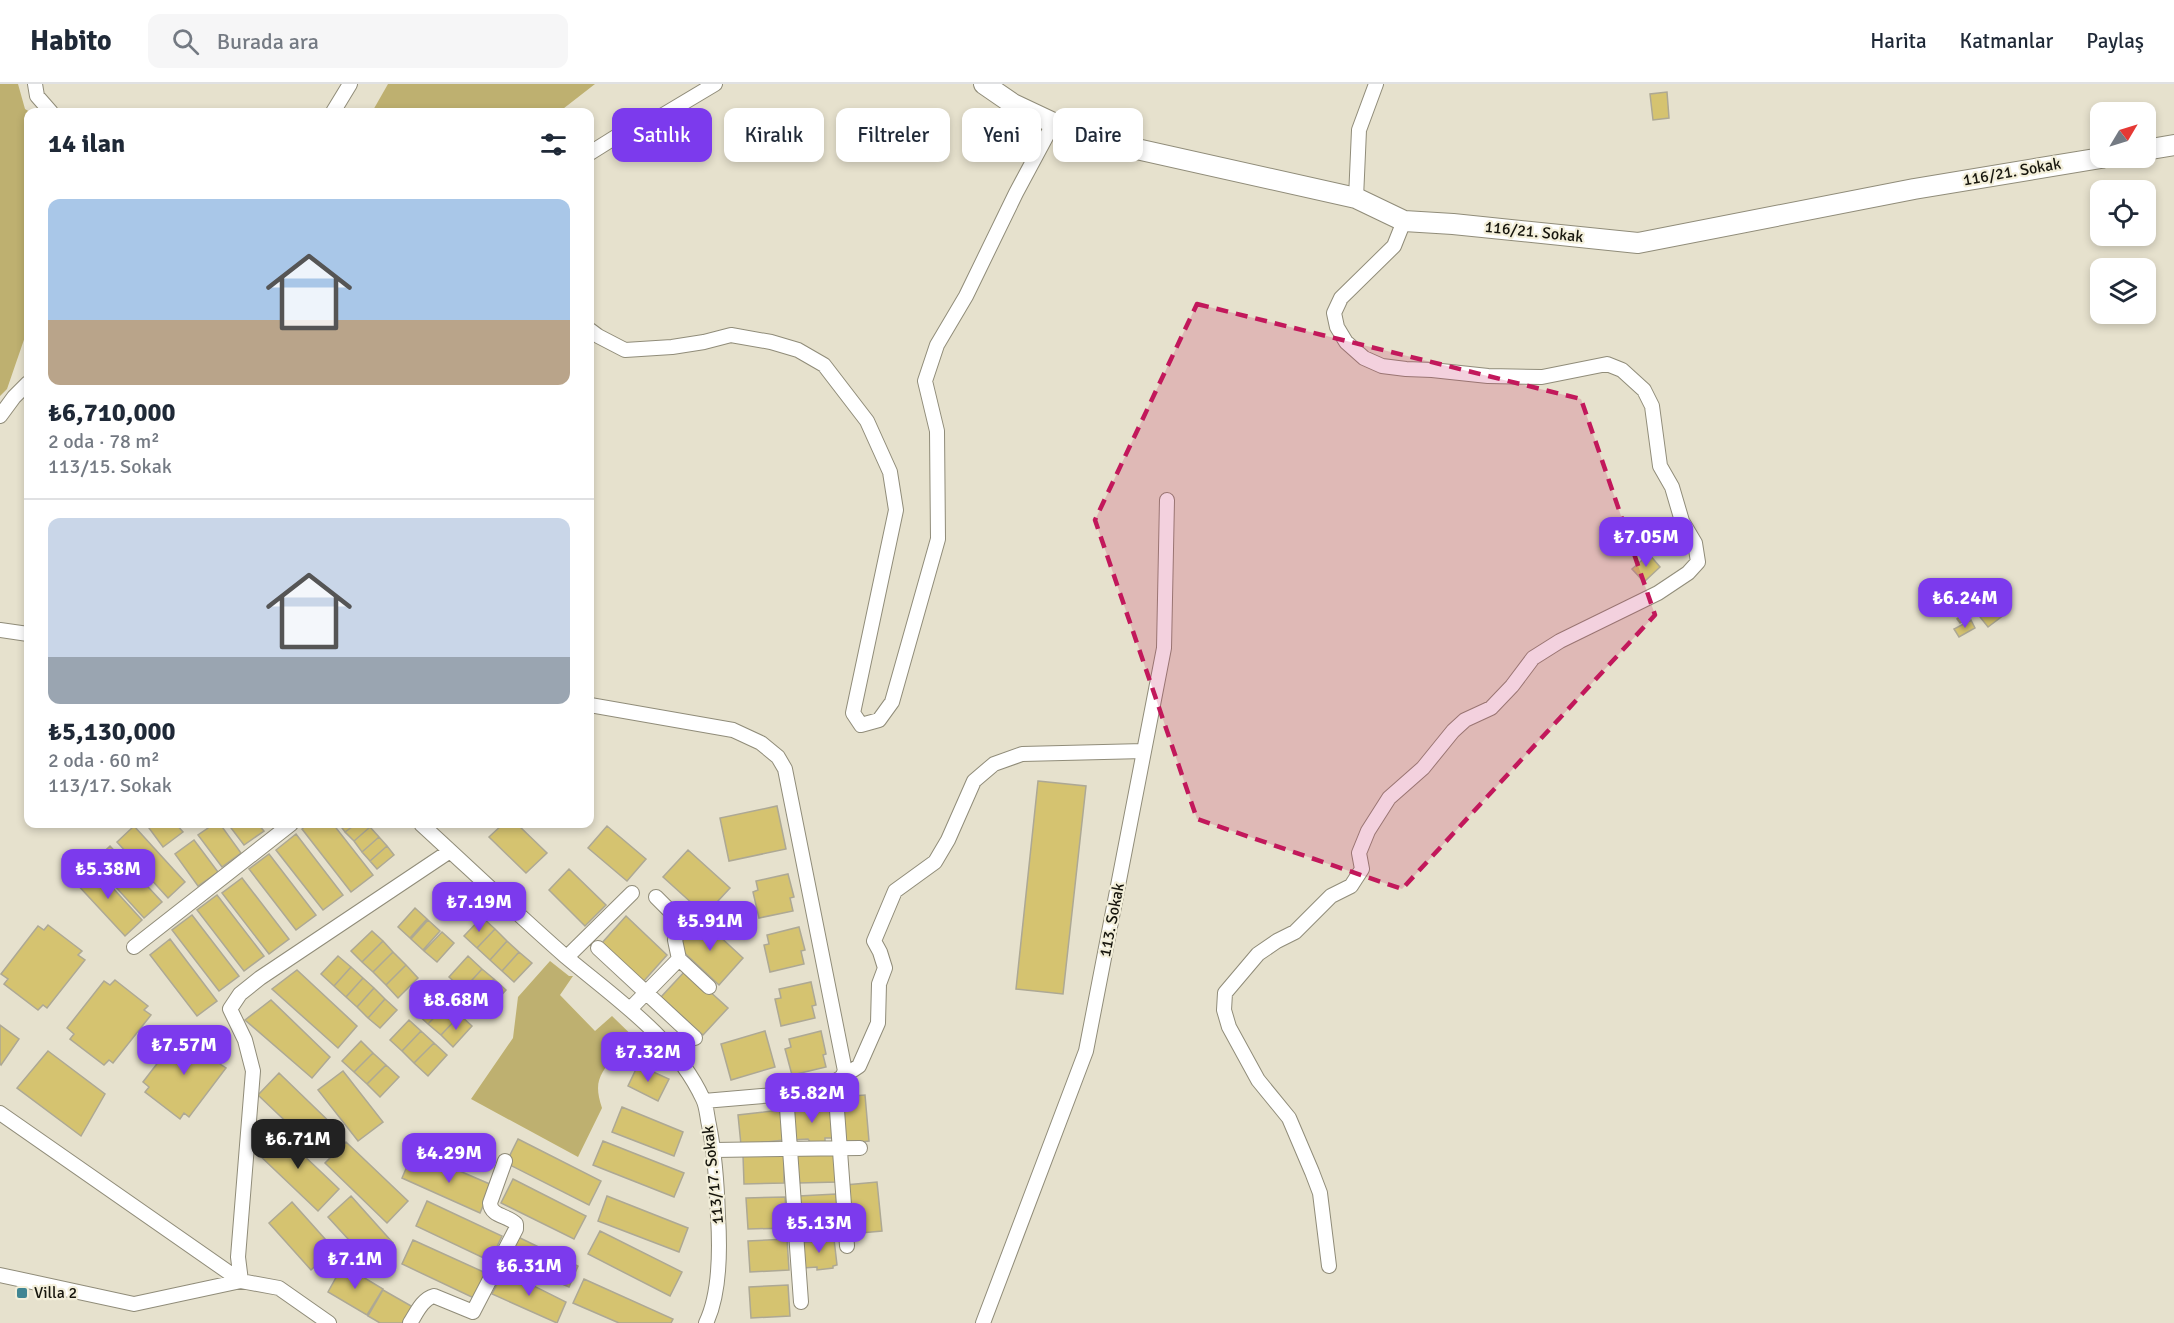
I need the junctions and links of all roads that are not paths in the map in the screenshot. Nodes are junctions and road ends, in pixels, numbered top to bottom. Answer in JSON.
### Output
{"nodes":[{"id":1,"x":35,"y":84,"type":"edge"},
{"id":2,"x":350,"y":84,"type":"edge"},
{"id":3,"x":715,"y":84,"type":"edge"},
{"id":4,"x":984,"y":84,"type":"edge"},
{"id":5,"x":1376,"y":84,"type":"edge"},
{"id":6,"x":48,"y":108,"type":"edge"},
{"id":7,"x":335,"y":108,"type":"edge"},
{"id":8,"x":1053,"y":124,"type":"joint"},
{"id":9,"x":2174,"y":145,"type":"edge"},
{"id":10,"x":2156,"y":148,"type":"edge"},
{"id":11,"x":594,"y":150,"type":"edge"},
{"id":12,"x":1143,"y":151,"type":"edge"},
{"id":13,"x":2090,"y":160,"type":"edge"},
{"id":14,"x":1356,"y":198,"type":"junction"},
{"id":15,"x":1404,"y":220,"type":"junction"},
{"id":16,"x":594,"y":333,"type":"edge"},
{"id":17,"x":24,"y":387,"type":"edge"},
{"id":18,"x":0,"y":416,"type":"edge"},
{"id":19,"x":1167,"y":500,"type":"dead end"},
{"id":20,"x":0,"y":630,"type":"edge"},
{"id":21,"x":24,"y":633,"type":"edge"},
{"id":22,"x":594,"y":706,"type":"edge"},
{"id":23,"x":1144,"y":751,"type":"junction"},
{"id":24,"x":286,"y":828,"type":"edge"},
{"id":25,"x":425,"y":828,"type":"edge"},
{"id":26,"x":450,"y":851,"type":"junction"},
{"id":27,"x":632,"y":893,"type":"dead end"},
{"id":28,"x":656,"y":897,"type":"dead end"},
{"id":29,"x":134,"y":947,"type":"dead end"},
{"id":30,"x":598,"y":948,"type":"dead end"},
{"id":31,"x":567,"y":957,"type":"junction"},
{"id":32,"x":679,"y":959,"type":"junction"},
{"id":33,"x":709,"y":987,"type":"dead end"},
{"id":34,"x":647,"y":992,"type":"junction"},
{"id":35,"x":630,"y":1010,"type":"junction"},
{"id":36,"x":695,"y":1038,"type":"dead end"},
{"id":37,"x":845,"y":1071,"type":"junction"},
{"id":38,"x":835,"y":1083,"type":"junction"},
{"id":39,"x":786,"y":1094,"type":"junction"},
{"id":40,"x":704,"y":1101,"type":"junction"},
{"id":41,"x":0,"y":1113,"type":"edge"},
{"id":42,"x":840,"y":1148,"type":"junction"},
{"id":43,"x":860,"y":1148,"type":"dead end"},
{"id":44,"x":790,"y":1149,"type":"junction"},
{"id":45,"x":714,"y":1150,"type":"junction"},
{"id":46,"x":505,"y":1161,"type":"dead end"},
{"id":47,"x":848,"y":1246,"type":"dead end"},
{"id":48,"x":1329,"y":1266,"type":"dead end"},
{"id":49,"x":0,"y":1275,"type":"edge"},
{"id":50,"x":240,"y":1281,"type":"junction"},
{"id":51,"x":801,"y":1302,"type":"dead end"},
{"id":52,"x":329,"y":1323,"type":"edge"},
{"id":53,"x":410,"y":1323,"type":"edge"},
{"id":54,"x":706,"y":1323,"type":"edge"},
{"id":55,"x":983,"y":1323,"type":"edge"}],
"edges":[{"from":1,"to":6,"type":"street"},
{"from":2,"to":7,"type":"street"},
{"from":3,"to":11,"type":"street"},
{"from":4,"to":8,"type":"street","name":"116/21. Sokak"},
{"from":5,"to":14,"type":"street"},
{"from":8,"to":16,"type":"street"},
{"from":9,"to":10,"type":"street"},
{"from":12,"to":14,"type":"street","name":"116/21. Sokak"},
{"from":13,"to":15,"type":"street","name":"116/21. Sokak"},
{"from":14,"to":15,"type":"street","name":"116/21. Sokak"},
{"from":15,"to":48,"type":"street"},
{"from":17,"to":18,"type":"street"},
{"from":19,"to":23,"type":"street","name":"113. Sokak"},
{"from":20,"to":21,"type":"street"},
{"from":22,"to":37,"type":"street"},
{"from":23,"to":37,"type":"street"},
{"from":23,"to":55,"type":"street","name":"113. Sokak"},
{"from":24,"to":29,"type":"street"},
{"from":25,"to":26,"type":"street","name":"113/17. Sokak"},
{"from":26,"to":31,"type":"street","name":"113/17. Sokak"},
{"from":26,"to":50,"type":"street"},
{"from":27,"to":31,"type":"street"},
{"from":28,"to":32,"type":"street"},
{"from":30,"to":34,"type":"street"},
{"from":31,"to":35,"type":"street","name":"113/17. Sokak"},
{"from":32,"to":33,"type":"street"},
{"from":32,"to":34,"type":"street"},
{"from":34,"to":35,"type":"street"},
{"from":34,"to":36,"type":"street"},
{"from":35,"to":40,"type":"street","name":"113/17. Sokak"},
{"from":37,"to":38,"type":"street"},
{"from":38,"to":39,"type":"street"},
{"from":38,"to":42,"type":"street"},
{"from":39,"to":40,"type":"street"},
{"from":39,"to":44,"type":"street"},
{"from":40,"to":45,"type":"street","name":"113/17. Sokak"},
{"from":41,"to":50,"type":"street"},
{"from":42,"to":43,"type":"street"},
{"from":42,"to":44,"type":"street"},
{"from":42,"to":47,"type":"street"},
{"from":44,"to":45,"type":"street"},
{"from":44,"to":51,"type":"street"},
{"from":45,"to":54,"type":"street","name":"113/17. Sokak"},
{"from":46,"to":53,"type":"street"},
{"from":49,"to":50,"type":"street"},
{"from":50,"to":52,"type":"street"}]}
